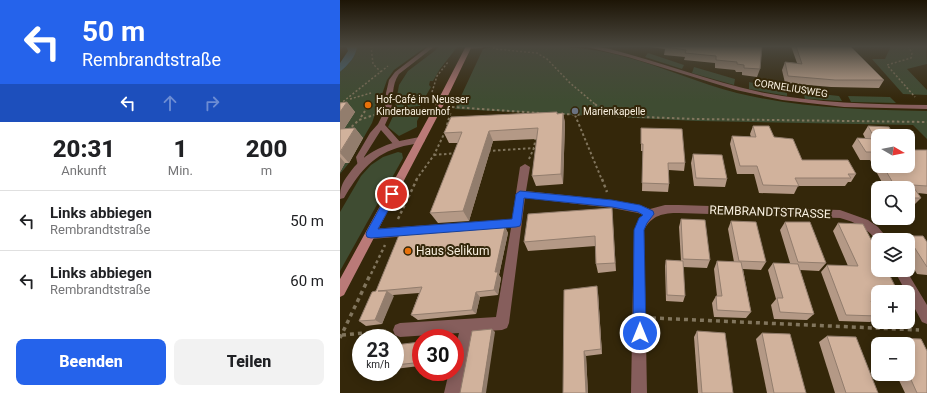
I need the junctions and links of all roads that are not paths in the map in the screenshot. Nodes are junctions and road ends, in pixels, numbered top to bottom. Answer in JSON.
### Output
{"nodes":[{"id":1,"x":408,"y":64,"type":"edge"},
{"id":2,"x":460,"y":64,"type":"edge"},
{"id":3,"x":659,"y":64,"type":"edge"},
{"id":4,"x":927,"y":107,"type":"edge"},
{"id":5,"x":381,"y":126,"type":"junction"},
{"id":6,"x":421,"y":140,"type":"junction"},
{"id":7,"x":397,"y":143,"type":"junction"},
{"id":8,"x":361,"y":164,"type":"junction"},
{"id":9,"x":525,"y":167,"type":"road end"},
{"id":10,"x":520,"y":194,"type":"junction"},
{"id":11,"x":340,"y":195,"type":"edge"},
{"id":12,"x":650,"y":214,"type":"junction"},
{"id":13,"x":516,"y":223,"type":"junction"},
{"id":14,"x":877,"y":233,"type":"edge"},
{"id":15,"x":371,"y":234,"type":"junction"},
{"id":16,"x":904,"y":277,"type":"edge"},
{"id":17,"x":340,"y":291,"type":"edge"},
{"id":18,"x":927,"y":317,"type":"edge"},
{"id":19,"x":467,"y":326,"type":"junction"},
{"id":20,"x":404,"y":330,"type":"edge"},
{"id":21,"x":452,"y":393,"type":"edge"},
{"id":22,"x":639,"y":393,"type":"edge"}],
"edges":[{"from":1,"to":5,"type":"lane"},
{"from":2,"to":6,"type":"main road"},
{"from":3,"to":4,"type":"street","name":"CORNELIUSWEG"},
{"from":5,"to":7,"type":"lane"},
{"from":5,"to":8,"type":"lane"},
{"from":6,"to":7,"type":"street"},
{"from":6,"to":15,"type":"main road"},
{"from":7,"to":8,"type":"street"},
{"from":8,"to":11,"type":"street"},
{"from":9,"to":10,"type":"street"},
{"from":10,"to":12,"type":"street"},
{"from":10,"to":13,"type":"street"},
{"from":12,"to":14,"type":"street","name":"REMBRANDTSTRASSE"},
{"from":12,"to":22,"type":"street"},
{"from":13,"to":15,"type":"street"},
{"from":13,"to":19,"type":"street"},
{"from":15,"to":17,"type":"main road"},
{"from":16,"to":18,"type":"street"},
{"from":19,"to":20,"type":"street"},
{"from":19,"to":21,"type":"street"}]}
